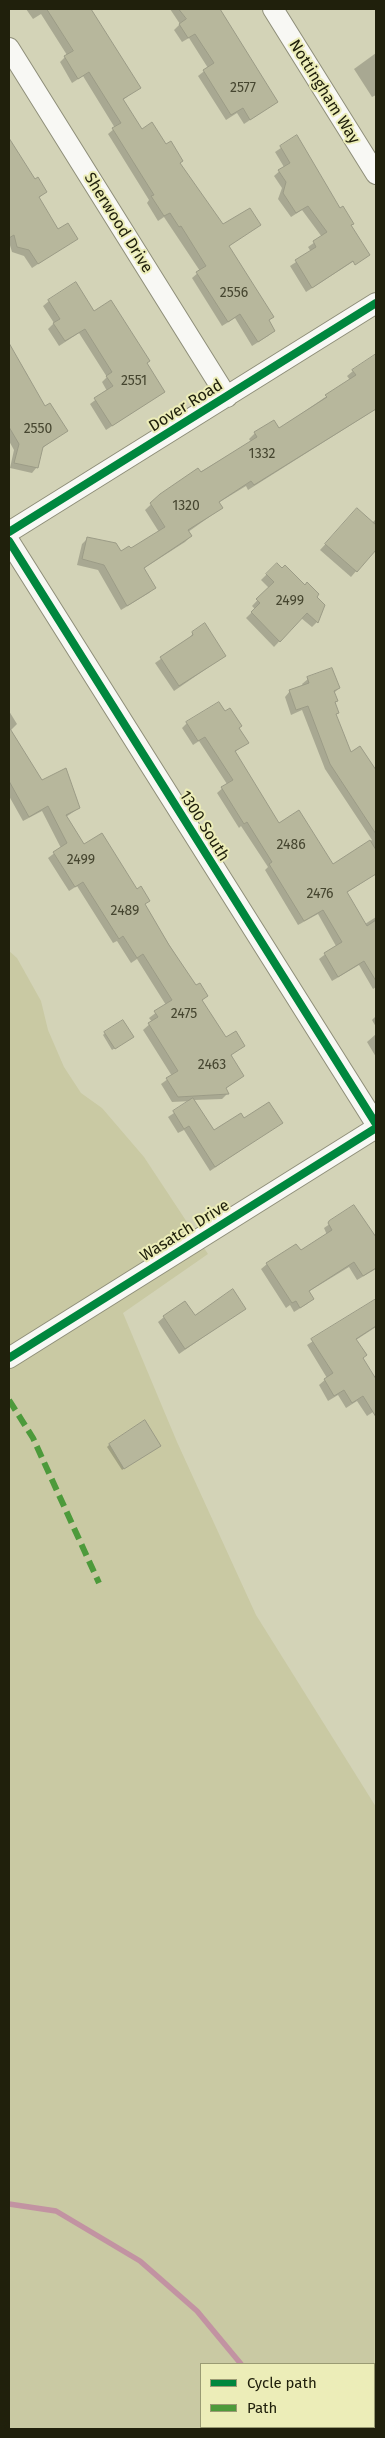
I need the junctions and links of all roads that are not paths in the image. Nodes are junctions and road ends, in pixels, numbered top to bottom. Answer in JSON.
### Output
{"nodes":[{"id":1,"x":273,"y":9,"type":"edge"},
{"id":2,"x":9,"y":48,"type":"edge"},
{"id":3,"x":376,"y":174,"type":"edge"},
{"id":4,"x":376,"y":303,"type":"edge"},
{"id":5,"x":227,"y":397,"type":"junction"},
{"id":6,"x":9,"y":532,"type":"edge"},
{"id":7,"x":9,"y":541,"type":"edge"},
{"id":8,"x":376,"y":1126,"type":"edge"},
{"id":9,"x":9,"y":1358,"type":"edge"}],
"edges":[{"from":1,"to":3,"type":"street","name":"Nottingham Way"},
{"from":2,"to":5,"type":"street","name":"Sherwood Drive"},
{"from":4,"to":5,"type":"street","name":"Dover Road"},
{"from":5,"to":6,"type":"street","name":"Dover Road"},
{"from":7,"to":8,"type":"street","name":"1300 South"},
{"from":8,"to":9,"type":"street","name":"Wasatch Drive"}]}
